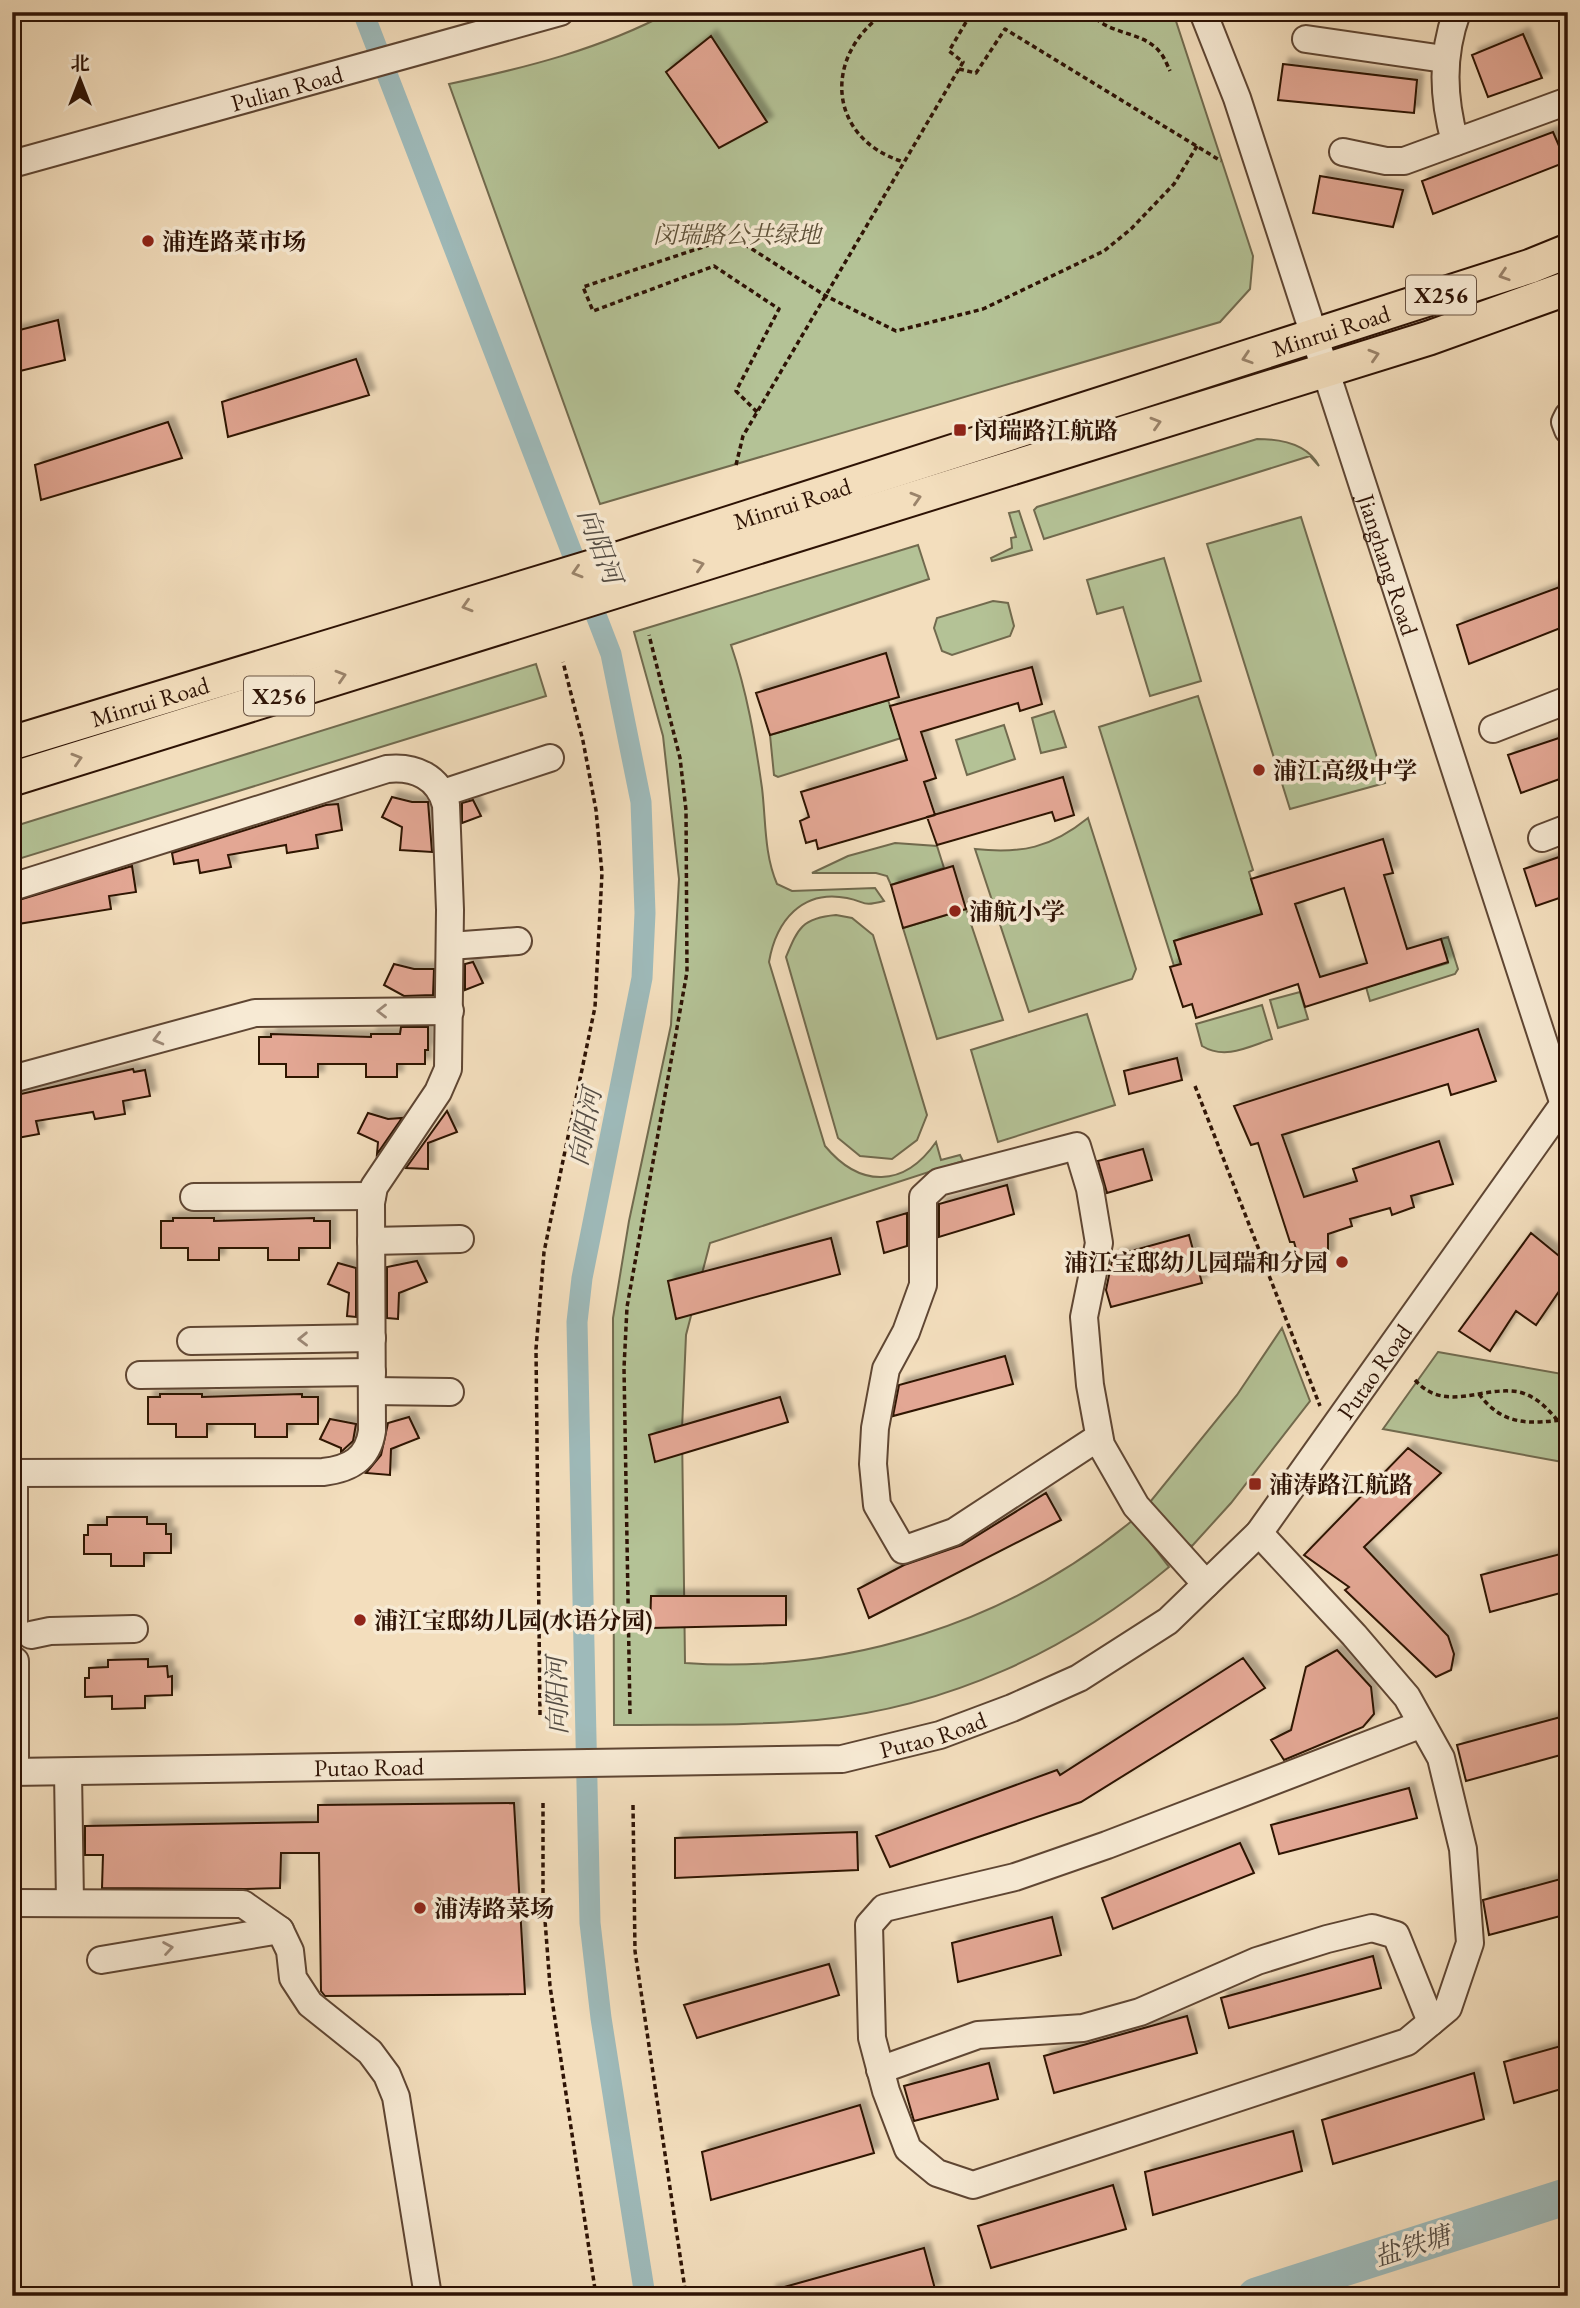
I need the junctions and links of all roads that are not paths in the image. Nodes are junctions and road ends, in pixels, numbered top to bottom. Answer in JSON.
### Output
{"nodes":[{"id":1,"x":560,"y":12,"type":"edge"},
{"id":2,"x":1203,"y":12,"type":"edge"},
{"id":3,"x":1457,"y":12,"type":"edge"},
{"id":4,"x":1306,"y":39,"type":"dead end"},
{"id":5,"x":1444,"y":59,"type":"junction"},
{"id":6,"x":1568,"y":101,"type":"edge"},
{"id":7,"x":1455,"y":142,"type":"junction"},
{"id":8,"x":1343,"y":152,"type":"dead end"},
{"id":9,"x":12,"y":164,"type":"edge"},
{"id":10,"x":1568,"y":251,"type":"edge"},
{"id":11,"x":1568,"y":288,"type":"edge"},
{"id":12,"x":1312,"y":337,"type":"junction"},
{"id":13,"x":1326,"y":370,"type":"junction"},
{"id":14,"x":1568,"y":416,"type":"edge"},
{"id":15,"x":1568,"y":430,"type":"edge"},
{"id":16,"x":627,"y":572,"type":"junction"},
{"id":17,"x":539,"y":599,"type":"junction"},
{"id":18,"x":1568,"y":700,"type":"edge"},
{"id":19,"x":1493,"y":729,"type":"dead end"},
{"id":20,"x":12,"y":743,"type":"edge"},
{"id":21,"x":550,"y":758,"type":"dead end"},
{"id":22,"x":12,"y":779,"type":"edge"},
{"id":23,"x":443,"y":793,"type":"junction"},
{"id":24,"x":1568,"y":828,"type":"edge"},
{"id":25,"x":1542,"y":838,"type":"dead end"},
{"id":26,"x":12,"y":887,"type":"edge"},
{"id":27,"x":518,"y":941,"type":"dead end"},
{"id":28,"x":450,"y":946,"type":"junction"},
{"id":29,"x":450,"y":1011,"type":"junction"},
{"id":30,"x":12,"y":1079,"type":"edge"},
{"id":31,"x":1566,"y":1106,"type":"edge"},
{"id":32,"x":372,"y":1196,"type":"junction"},
{"id":33,"x":194,"y":1197,"type":"dead end"},
{"id":34,"x":460,"y":1239,"type":"dead end"},
{"id":35,"x":371,"y":1241,"type":"junction"},
{"id":36,"x":372,"y":1338,"type":"junction"},
{"id":37,"x":191,"y":1341,"type":"dead end"},
{"id":38,"x":140,"y":1375,"type":"dead end"},
{"id":39,"x":372,"y":1382,"type":"junction"},
{"id":40,"x":450,"y":1392,"type":"dead end"},
{"id":41,"x":1099,"y":1437,"type":"junction"},
{"id":42,"x":13,"y":1473,"type":"edge"},
{"id":43,"x":1259,"y":1533,"type":"junction"},
{"id":44,"x":1206,"y":1584,"type":"junction"},
{"id":45,"x":19,"y":1628,"type":"edge"},
{"id":46,"x":134,"y":1629,"type":"dead end"},
{"id":47,"x":14,"y":1660,"type":"edge"},
{"id":48,"x":1422,"y":1724,"type":"junction"},
{"id":49,"x":13,"y":1772,"type":"edge"},
{"id":50,"x":68,"y":1772,"type":"junction"},
{"id":51,"x":70,"y":1902,"type":"junction"},
{"id":52,"x":12,"y":1903,"type":"edge"},
{"id":53,"x":280,"y":1930,"type":"junction"},
{"id":54,"x":100,"y":1960,"type":"dead end"},
{"id":55,"x":1431,"y":2022,"type":"junction"},
{"id":56,"x":880,"y":2070,"type":"junction"},
{"id":57,"x":428,"y":2296,"type":"edge"}],
"edges":[{"from":1,"to":9,"type":"street","name":"Pulian Road"},
{"from":2,"to":12,"type":"street","name":"Jianghang Road"},
{"from":3,"to":5,"type":"street"},
{"from":4,"to":5,"type":"street"},
{"from":5,"to":7,"type":"street"},
{"from":6,"to":7,"type":"street"},
{"from":7,"to":8,"type":"street"},
{"from":10,"to":12,"type":"main road","name":"Minrui Road","number":"X256","one_way":true},
{"from":13,"to":11,"type":"main road","name":"Minrui Road","number":"X256","one_way":true},
{"from":12,"to":13,"type":"street","name":"Jianghang Road"},
{"from":12,"to":16,"type":"main road","name":"Minrui Road","number":"X256","one_way":true},
{"from":16,"to":13,"type":"main road","name":"Minrui Road","number":"X256","one_way":true},
{"from":13,"to":31,"type":"street","name":"Jianghang Road"},
{"from":14,"to":15,"type":"street"},
{"from":16,"to":17,"type":"main road","name":"Minrui Road","number":"X256"},
{"from":17,"to":20,"type":"main road","name":"Minrui Road","number":"X256","one_way":true},
{"from":22,"to":17,"type":"main road","name":"Minrui Road","number":"X256","one_way":true},
{"from":18,"to":19,"type":"street"},
{"from":21,"to":23,"type":"street"},
{"from":23,"to":26,"type":"street"},
{"from":23,"to":28,"type":"street"},
{"from":24,"to":25,"type":"street"},
{"from":27,"to":28,"type":"street"},
{"from":28,"to":29,"type":"street"},
{"from":29,"to":30,"type":"street","one_way":true},
{"from":29,"to":32,"type":"street"},
{"from":31,"to":43,"type":"street","name":"Putao Road"},
{"from":32,"to":33,"type":"street"},
{"from":32,"to":35,"type":"street"},
{"from":34,"to":35,"type":"street"},
{"from":35,"to":36,"type":"street"},
{"from":36,"to":37,"type":"street","one_way":true},
{"from":36,"to":39,"type":"street"},
{"from":38,"to":39,"type":"street"},
{"from":39,"to":40,"type":"street"},
{"from":39,"to":42,"type":"street"},
{"from":41,"to":41,"type":"street"},
{"from":41,"to":44,"type":"street"},
{"from":42,"to":45,"type":"street"},
{"from":43,"to":44,"type":"street","name":"Putao Road"},
{"from":43,"to":48,"type":"street"},
{"from":44,"to":50,"type":"street","name":"Putao Road"},
{"from":45,"to":46,"type":"street"},
{"from":45,"to":47,"type":"street"},
{"from":47,"to":49,"type":"street"},
{"from":48,"to":55,"type":"street"},
{"from":48,"to":56,"type":"street"},
{"from":49,"to":50,"type":"street","name":"Putao Road"},
{"from":50,"to":51,"type":"street"},
{"from":51,"to":52,"type":"street"},
{"from":51,"to":53,"type":"street"},
{"from":54,"to":53,"type":"street","one_way":true},
{"from":53,"to":57,"type":"street"},
{"from":55,"to":56,"type":"street"},
{"from":55,"to":56,"type":"street"}]}
